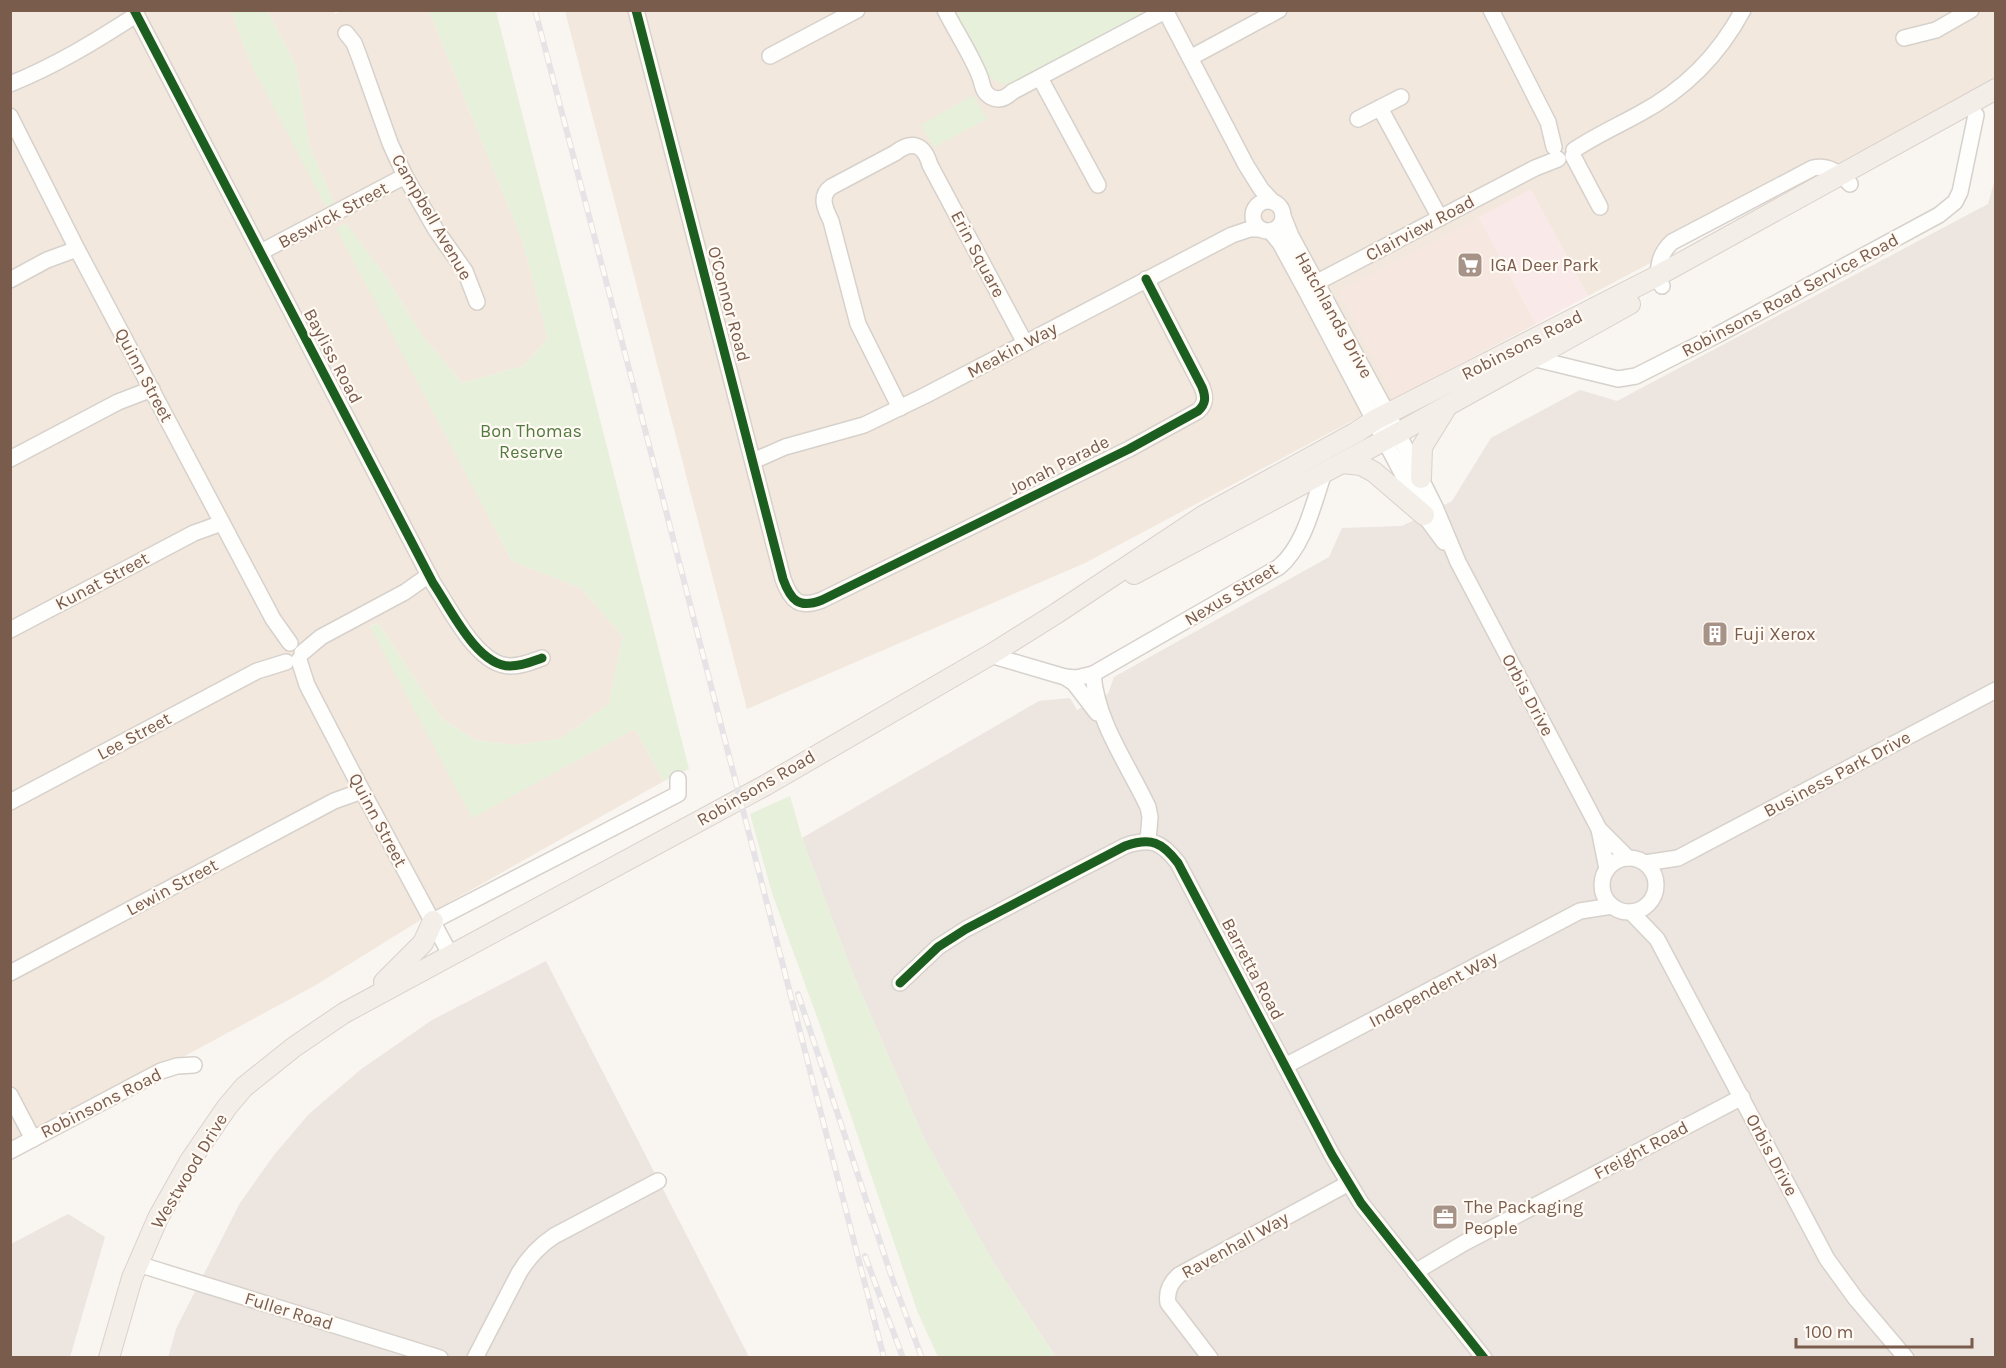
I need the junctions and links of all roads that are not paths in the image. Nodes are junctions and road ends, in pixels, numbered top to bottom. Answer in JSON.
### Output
{"nodes":[{"id":1,"x":636,"y":10,"type":"edge"},
{"id":2,"x":857,"y":10,"type":"edge"},
{"id":3,"x":945,"y":10,"type":"edge"},
{"id":4,"x":1279,"y":10,"type":"edge"},
{"id":5,"x":1491,"y":10,"type":"edge"},
{"id":6,"x":1743,"y":10,"type":"edge"},
{"id":7,"x":1971,"y":10,"type":"edge"},
{"id":8,"x":1165,"y":11,"type":"edge"},
{"id":9,"x":137,"y":16,"type":"edge"},
{"id":10,"x":346,"y":33,"type":"dead end"},
{"id":11,"x":1904,"y":38,"type":"dead end"},
{"id":12,"x":770,"y":56,"type":"dead end"},
{"id":13,"x":1190,"y":58,"type":"junction"},
{"id":14,"x":27,"y":77,"type":"junction"},
{"id":15,"x":1040,"y":78,"type":"junction"},
{"id":16,"x":10,"y":84,"type":"edge"},
{"id":17,"x":1995,"y":89,"type":"edge"},
{"id":18,"x":10,"y":91,"type":"edge"},
{"id":19,"x":1401,"y":97,"type":"dead end"},
{"id":20,"x":1995,"y":105,"type":"edge"},
{"id":21,"x":1380,"y":108,"type":"junction"},
{"id":22,"x":1976,"y":115,"type":"junction"},
{"id":23,"x":10,"y":116,"type":"edge"},
{"id":24,"x":1358,"y":119,"type":"dead end"},
{"id":25,"x":14,"y":127,"type":"edge"},
{"id":26,"x":1564,"y":151,"type":"junction"},
{"id":27,"x":1246,"y":165,"type":"junction"},
{"id":28,"x":405,"y":176,"type":"junction"},
{"id":29,"x":1846,"y":179,"type":"junction"},
{"id":30,"x":1098,"y":185,"type":"dead end"},
{"id":31,"x":1273,"y":202,"type":"junction"},
{"id":32,"x":1600,"y":207,"type":"dead end"},
{"id":33,"x":1254,"y":210,"type":"junction"},
{"id":34,"x":1283,"y":216,"type":"junction"},
{"id":35,"x":1440,"y":218,"type":"junction"},
{"id":36,"x":1265,"y":230,"type":"junction"},
{"id":37,"x":1232,"y":235,"type":"junction"},
{"id":38,"x":75,"y":245,"type":"junction"},
{"id":39,"x":261,"y":252,"type":"junction"},
{"id":40,"x":10,"y":279,"type":"edge"},
{"id":41,"x":1146,"y":279,"type":"junction"},
{"id":42,"x":1659,"y":281,"type":"junction"},
{"id":43,"x":1311,"y":285,"type":"junction"},
{"id":44,"x":477,"y":302,"type":"dead end"},
{"id":45,"x":1025,"y":343,"type":"junction"},
{"id":46,"x":1532,"y":358,"type":"junction"},
{"id":47,"x":150,"y":385,"type":"junction"},
{"id":48,"x":1447,"y":406,"type":"junction"},
{"id":49,"x":900,"y":408,"type":"junction"},
{"id":50,"x":1381,"y":417,"type":"junction"},
{"id":51,"x":1392,"y":436,"type":"junction"},
{"id":52,"x":751,"y":456,"type":"junction"},
{"id":53,"x":10,"y":459,"type":"edge"},
{"id":54,"x":1342,"y":463,"type":"junction"},
{"id":55,"x":1324,"y":473,"type":"junction"},
{"id":56,"x":1421,"y":478,"type":"junction"},
{"id":57,"x":1424,"y":515,"type":"junction"},
{"id":58,"x":220,"y":518,"type":"junction"},
{"id":59,"x":1458,"y":562,"type":"junction"},
{"id":60,"x":431,"y":579,"type":"junction"},
{"id":61,"x":798,"y":602,"type":"joint"},
{"id":62,"x":1057,"y":613,"type":"junction"},
{"id":63,"x":10,"y":630,"type":"edge"},
{"id":64,"x":291,"y":653,"type":"junction"},
{"id":65,"x":990,"y":655,"type":"junction"},
{"id":66,"x":542,"y":658,"type":"dead end"},
{"id":67,"x":1093,"y":674,"type":"junction"},
{"id":68,"x":1065,"y":677,"type":"junction"},
{"id":69,"x":1995,"y":690,"type":"edge"},
{"id":70,"x":1107,"y":728,"type":"junction"},
{"id":71,"x":678,"y":779,"type":"dead end"},
{"id":72,"x":360,"y":787,"type":"junction"},
{"id":73,"x":10,"y":802,"type":"edge"},
{"id":74,"x":1599,"y":829,"type":"junction"},
{"id":75,"x":1148,"y":842,"type":"junction"},
{"id":76,"x":1628,"y":858,"type":"junction"},
{"id":77,"x":1678,"y":858,"type":"junction"},
{"id":78,"x":1645,"y":863,"type":"junction"},
{"id":79,"x":1604,"y":876,"type":"junction"},
{"id":80,"x":1656,"y":885,"type":"junction"},
{"id":81,"x":1651,"y":901,"type":"junction"},
{"id":82,"x":1612,"y":906,"type":"junction"},
{"id":83,"x":1580,"y":911,"type":"junction"},
{"id":84,"x":1631,"y":912,"type":"junction"},
{"id":85,"x":432,"y":921,"type":"junction"},
{"id":86,"x":1657,"y":939,"type":"junction"},
{"id":87,"x":450,"y":954,"type":"junction"},
{"id":88,"x":10,"y":973,"type":"edge"},
{"id":89,"x":900,"y":983,"type":"dead end"},
{"id":90,"x":354,"y":1007,"type":"junction"},
{"id":91,"x":194,"y":1065,"type":"dead end"},
{"id":92,"x":1285,"y":1066,"type":"junction"},
{"id":93,"x":10,"y":1095,"type":"edge"},
{"id":94,"x":1742,"y":1097,"type":"junction"},
{"id":95,"x":33,"y":1139,"type":"junction"},
{"id":96,"x":10,"y":1151,"type":"edge"},
{"id":97,"x":658,"y":1181,"type":"dead end"},
{"id":98,"x":1349,"y":1183,"type":"junction"},
{"id":99,"x":138,"y":1264,"type":"junction"},
{"id":100,"x":1415,"y":1272,"type":"junction"},
{"id":101,"x":109,"y":1358,"type":"edge"},
{"id":102,"x":440,"y":1358,"type":"edge"},
{"id":103,"x":475,"y":1358,"type":"edge"},
{"id":104,"x":1210,"y":1358,"type":"edge"},
{"id":105,"x":1484,"y":1358,"type":"edge"},
{"id":106,"x":1906,"y":1358,"type":"edge"}],
"edges":[{"from":1,"to":52,"type":"street","name":"O'Connor Road"},
{"from":2,"to":12,"type":"street"},
{"from":3,"to":15,"type":"street"},
{"from":4,"to":13,"type":"street"},
{"from":5,"to":26,"type":"street"},
{"from":6,"to":26,"type":"street","name":"Clairview Road"},
{"from":7,"to":11,"type":"street"},
{"from":8,"to":13,"type":"street"},
{"from":8,"to":15,"type":"street"},
{"from":9,"to":14,"type":"street"},
{"from":9,"to":39,"type":"street","name":"Bayliss Road"},
{"from":10,"to":28,"type":"street","name":"Campbell Avenue"},
{"from":13,"to":27,"type":"street"},
{"from":14,"to":16,"type":"street"},
{"from":14,"to":18,"type":"street"},
{"from":15,"to":30,"type":"street"},
{"from":17,"to":29,"type":"main road","name":"Robinsons Road"},
{"from":19,"to":21,"type":"street"},
{"from":20,"to":22,"type":"main road","name":"Robinsons Road"},
{"from":21,"to":24,"type":"street"},
{"from":21,"to":35,"type":"street"},
{"from":22,"to":29,"type":"main road","name":"Robinsons Road"},
{"from":22,"to":46,"type":"street","name":"Robinsons Road Service Road"},
{"from":23,"to":25,"type":"street","name":"Quinn Street"},
{"from":25,"to":38,"type":"street","name":"Quinn Street"},
{"from":26,"to":32,"type":"street"},
{"from":26,"to":35,"type":"street","name":"Clairview Road"},
{"from":27,"to":31,"type":"street"},
{"from":27,"to":33,"type":"street"},
{"from":28,"to":39,"type":"street","name":"Beswick Street"},
{"from":28,"to":44,"type":"street","name":"Campbell Avenue"},
{"from":29,"to":42,"type":"main road","name":"Robinsons Road"},
{"from":31,"to":33,"type":"street"},
{"from":31,"to":34,"type":"street"},
{"from":33,"to":36,"type":"street"},
{"from":33,"to":37,"type":"street","name":"Meakin Way"},
{"from":34,"to":36,"type":"street"},
{"from":34,"to":43,"type":"street","name":"Hatchlands Drive"},
{"from":35,"to":43,"type":"street","name":"Clairview Road"},
{"from":36,"to":37,"type":"street","name":"Meakin Way"},
{"from":36,"to":43,"type":"street","name":"Hatchlands Drive"},
{"from":37,"to":41,"type":"street","name":"Meakin Way"},
{"from":38,"to":40,"type":"street"},
{"from":38,"to":47,"type":"street","name":"Quinn Street"},
{"from":39,"to":60,"type":"street","name":"Bayliss Road"},
{"from":41,"to":45,"type":"street","name":"Meakin Way"},
{"from":41,"to":61,"type":"street","name":"Jonah Parade"},
{"from":42,"to":46,"type":"main road","name":"Robinsons Road"},
{"from":42,"to":50,"type":"main road","name":"Robinsons Road"},
{"from":43,"to":50,"type":"street","name":"Hatchlands Drive"},
{"from":45,"to":49,"type":"street","name":"Meakin Way"},
{"from":45,"to":49,"type":"street","name":"Erin Square"},
{"from":46,"to":48,"type":"main road","name":"Robinsons Road"},
{"from":47,"to":53,"type":"street"},
{"from":47,"to":58,"type":"street","name":"Quinn Street"},
{"from":48,"to":51,"type":"main road","name":"Robinsons Road"},
{"from":48,"to":56,"type":"main road"},
{"from":49,"to":52,"type":"street","name":"Meakin Way"},
{"from":50,"to":51,"type":"street","name":"Hatchlands Drive"},
{"from":50,"to":62,"type":"main road","name":"Robinsons Road"},
{"from":51,"to":54,"type":"main road","name":"Robinsons Road"},
{"from":51,"to":56,"type":"street","name":"Orbis Drive"},
{"from":51,"to":57,"type":"street","name":"Orbis Drive"},
{"from":52,"to":61,"type":"street","name":"O'Connor Road"},
{"from":54,"to":55,"type":"main road","name":"Robinsons Road"},
{"from":54,"to":57,"type":"main road"},
{"from":55,"to":62,"type":"main road","name":"Robinsons Road"},
{"from":55,"to":67,"type":"street","name":"Nexus Street"},
{"from":56,"to":59,"type":"street","name":"Orbis Drive"},
{"from":57,"to":59,"type":"street","name":"Orbis Drive"},
{"from":58,"to":63,"type":"street","name":"Kunat Street"},
{"from":58,"to":64,"type":"street","name":"Quinn Street"},
{"from":59,"to":74,"type":"street","name":"Orbis Drive"},
{"from":60,"to":64,"type":"street","name":"Lee Street"},
{"from":60,"to":66,"type":"street","name":"Bayliss Road"},
{"from":62,"to":65,"type":"main road","name":"Robinsons Road"},
{"from":64,"to":72,"type":"street","name":"Quinn Street"},
{"from":64,"to":73,"type":"street","name":"Lee Street"},
{"from":65,"to":68,"type":"street","name":"Nexus Street"},
{"from":65,"to":87,"type":"main road","name":"Robinsons Road"},
{"from":67,"to":68,"type":"street","name":"Nexus Street"},
{"from":67,"to":70,"type":"street"},
{"from":68,"to":70,"type":"street"},
{"from":69,"to":77,"type":"street","name":"Business Park Drive"},
{"from":70,"to":75,"type":"street"},
{"from":71,"to":85,"type":"street","name":"Robinsons Road"},
{"from":72,"to":85,"type":"street","name":"Quinn Street"},
{"from":72,"to":88,"type":"street","name":"Lewin Street"},
{"from":74,"to":76,"type":"street","name":"Orbis Drive"},
{"from":74,"to":79,"type":"street","name":"Orbis Drive"},
{"from":75,"to":89,"type":"street"},
{"from":75,"to":92,"type":"street","name":"Barretta Road"},
{"from":76,"to":78,"type":"street"},
{"from":76,"to":79,"type":"street"},
{"from":77,"to":78,"type":"street","name":"Business Park Drive"},
{"from":77,"to":80,"type":"street","name":"Business Park Drive"},
{"from":78,"to":80,"type":"street"},
{"from":79,"to":82,"type":"street"},
{"from":79,"to":83,"type":"street","name":"Independent Way"},
{"from":80,"to":81,"type":"street"},
{"from":81,"to":84,"type":"street"},
{"from":81,"to":86,"type":"street","name":"Orbis Drive"},
{"from":82,"to":83,"type":"street","name":"Independent Way"},
{"from":82,"to":84,"type":"street"},
{"from":83,"to":92,"type":"street","name":"Independent Way"},
{"from":84,"to":86,"type":"street","name":"Orbis Drive"},
{"from":85,"to":87,"type":"street","name":"Quinn Street"},
{"from":85,"to":90,"type":"main road"},
{"from":86,"to":94,"type":"street","name":"Orbis Drive"},
{"from":87,"to":90,"type":"main road","name":"Westwood Drive"},
{"from":90,"to":99,"type":"main road","name":"Westwood Drive"},
{"from":91,"to":95,"type":"street","name":"Robinsons Road"},
{"from":92,"to":98,"type":"street","name":"Barretta Road"},
{"from":93,"to":95,"type":"street"},
{"from":94,"to":100,"type":"street","name":"Freight Road"},
{"from":94,"to":106,"type":"street","name":"Orbis Drive"},
{"from":95,"to":96,"type":"street","name":"Robinsons Road"},
{"from":97,"to":103,"type":"street"},
{"from":98,"to":100,"type":"street","name":"Barretta Road"},
{"from":98,"to":104,"type":"street","name":"Ravenhall Way"},
{"from":99,"to":101,"type":"main road","name":"Westwood Drive"},
{"from":99,"to":102,"type":"street","name":"Fuller Road"},
{"from":100,"to":105,"type":"street","name":"Barretta Road"}]}
